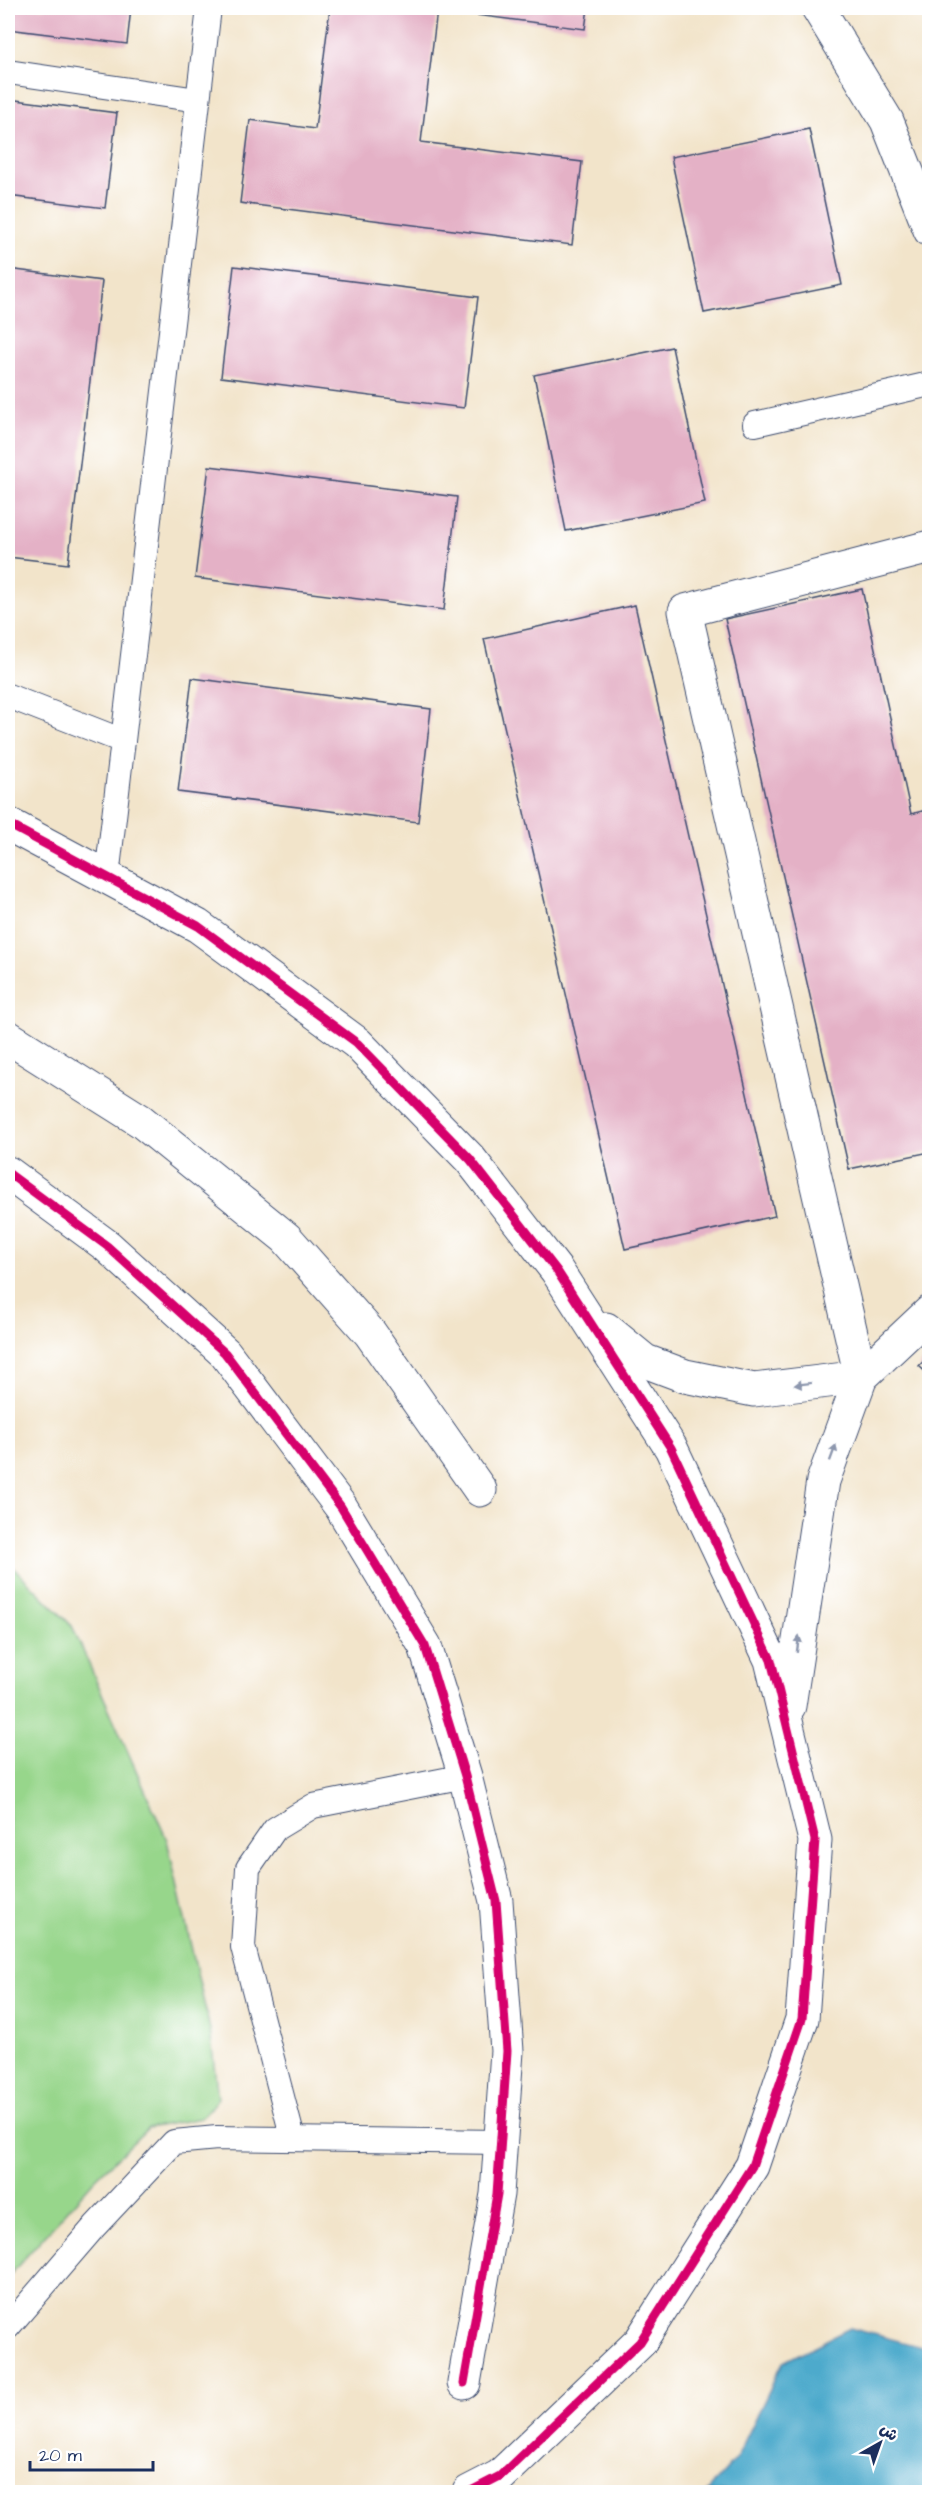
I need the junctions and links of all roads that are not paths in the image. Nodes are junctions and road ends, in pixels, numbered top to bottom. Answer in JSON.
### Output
{"nodes":[{"id":1,"x":209,"y":8,"type":"edge"},
{"id":2,"x":818,"y":8,"type":"edge"},
{"id":3,"x":8,"y":72,"type":"edge"},
{"id":4,"x":198,"y":100,"type":"junction"},
{"id":5,"x":930,"y":230,"type":"edge"},
{"id":6,"x":930,"y":384,"type":"edge"},
{"id":7,"x":755,"y":424,"type":"dead end"},
{"id":8,"x":930,"y":547,"type":"edge"},
{"id":9,"x":8,"y":696,"type":"edge"},
{"id":10,"x":123,"y":741,"type":"junction"},
{"id":11,"x":8,"y":824,"type":"edge"},
{"id":12,"x":107,"y":877,"type":"junction"},
{"id":13,"x":8,"y":1038,"type":"edge"},
{"id":14,"x":8,"y":1173,"type":"edge"},
{"id":15,"x":583,"y":1311,"type":"junction"},
{"id":16,"x":930,"y":1312,"type":"edge"},
{"id":17,"x":861,"y":1377,"type":"junction"},
{"id":18,"x":480,"y":1490,"type":"dead end"},
{"id":19,"x":786,"y":1723,"type":"junction"},
{"id":20,"x":465,"y":1776,"type":"junction"},
{"id":21,"x":293,"y":2139,"type":"junction"},
{"id":22,"x":501,"y":2142,"type":"junction"},
{"id":23,"x":8,"y":2327,"type":"edge"},
{"id":24,"x":464,"y":2383,"type":"dead end"},
{"id":25,"x":469,"y":2493,"type":"edge"}],
"edges":[{"from":1,"to":4,"type":"lane"},
{"from":2,"to":5,"type":"street"},
{"from":3,"to":4,"type":"lane"},
{"from":4,"to":10,"type":"lane"},
{"from":6,"to":7,"type":"lane"},
{"from":8,"to":17,"type":"street"},
{"from":9,"to":10,"type":"lane"},
{"from":10,"to":12,"type":"lane"},
{"from":11,"to":12,"type":"street"},
{"from":12,"to":15,"type":"street"},
{"from":13,"to":18,"type":"street"},
{"from":14,"to":20,"type":"street"},
{"from":17,"to":15,"type":"street","one_way":true},
{"from":15,"to":19,"type":"street"},
{"from":16,"to":17,"type":"street"},
{"from":19,"to":17,"type":"street","one_way":true},
{"from":19,"to":25,"type":"street"},
{"from":20,"to":21,"type":"lane"},
{"from":20,"to":22,"type":"street"},
{"from":21,"to":22,"type":"lane"},
{"from":21,"to":23,"type":"lane"},
{"from":22,"to":24,"type":"street"}]}
